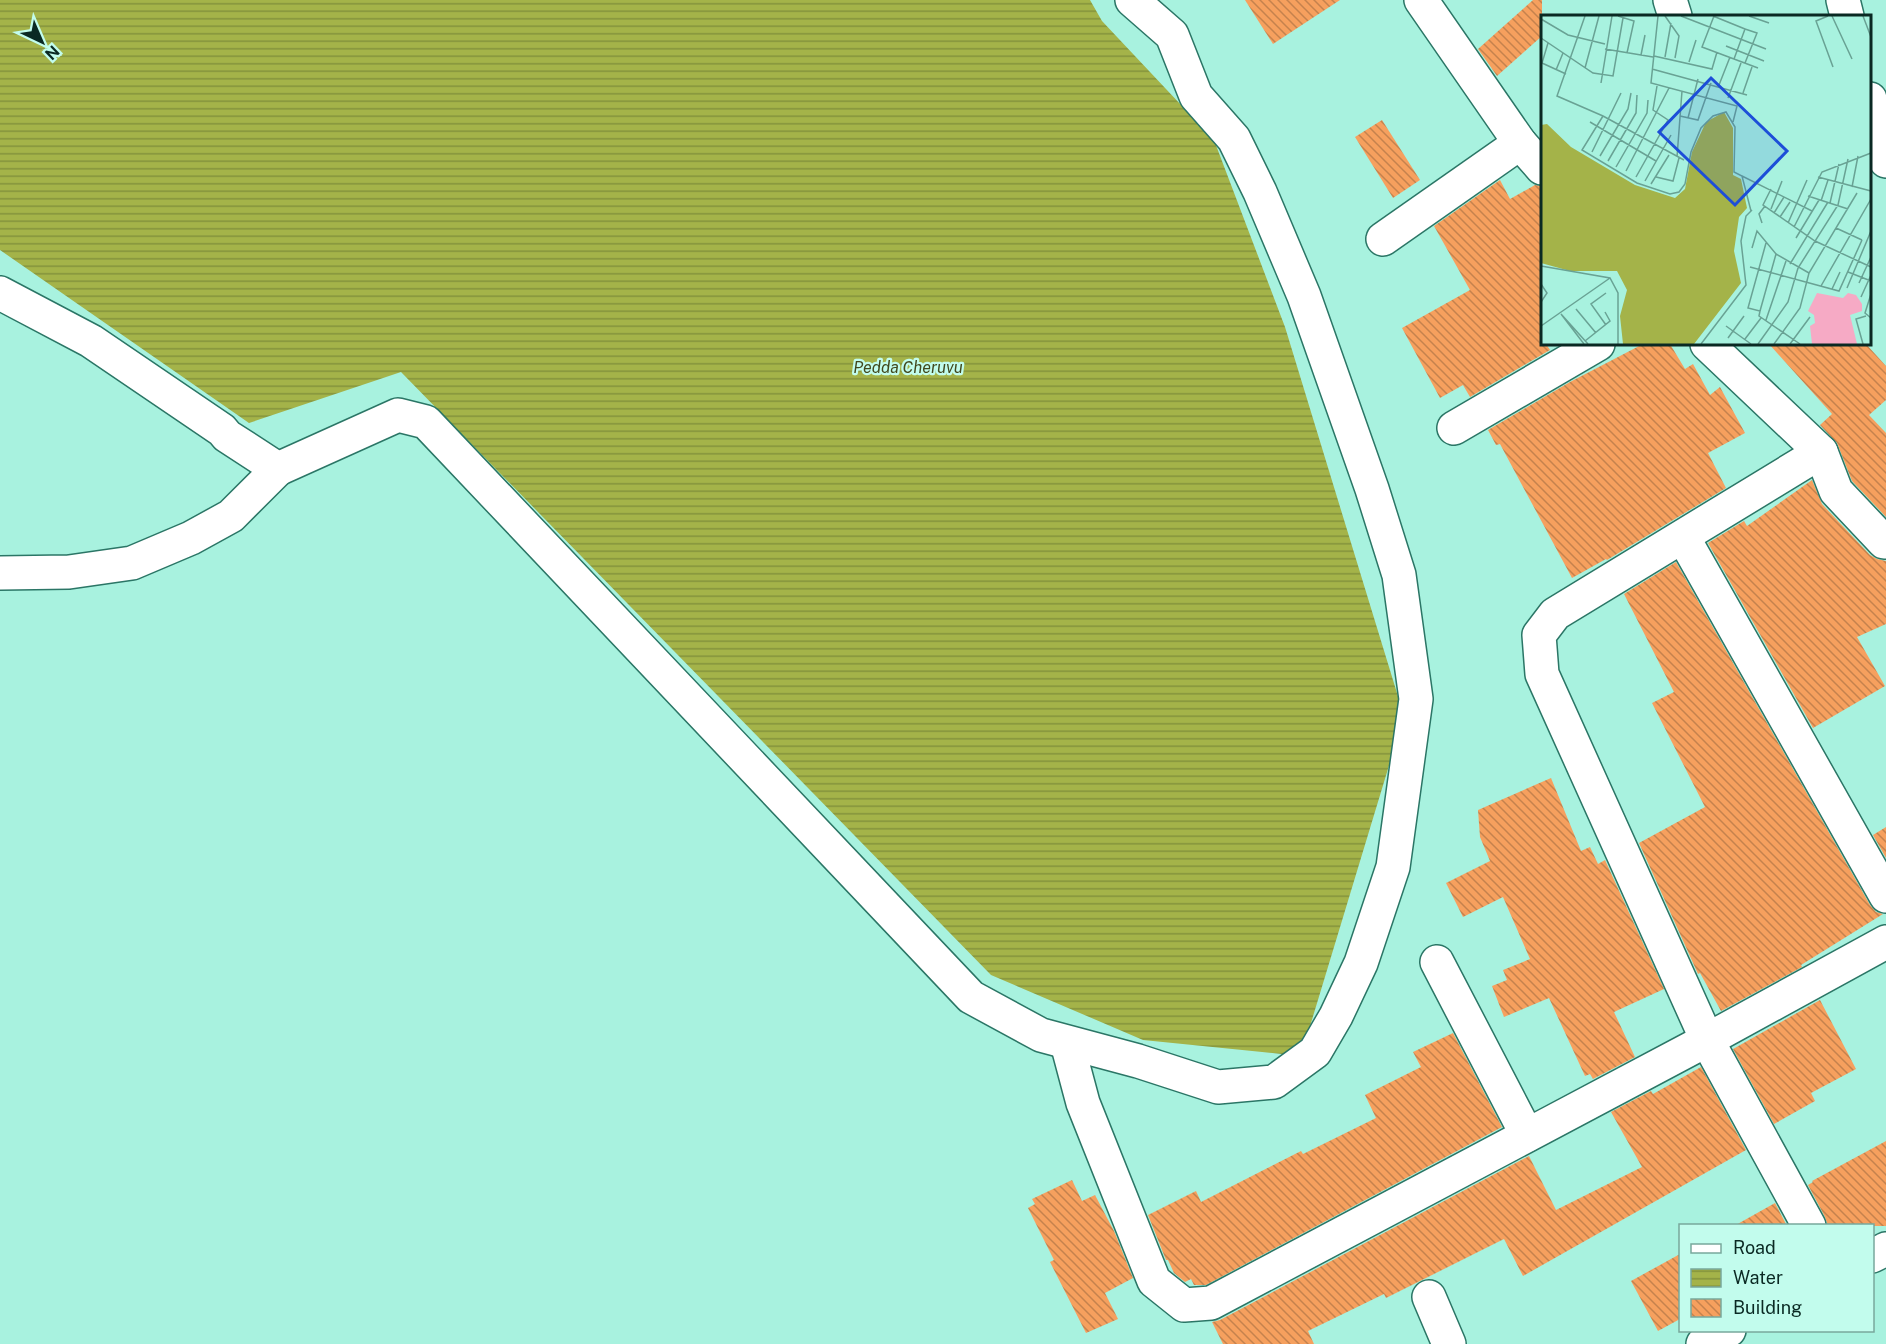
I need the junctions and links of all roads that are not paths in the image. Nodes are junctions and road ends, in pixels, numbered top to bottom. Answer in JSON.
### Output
{"nodes":[{"id":1,"x":1132,"y":0,"type":"edge"},
{"id":2,"x":1421,"y":0,"type":"edge"},
{"id":3,"x":1670,"y":0,"type":"edge"},
{"id":4,"x":1843,"y":0,"type":"edge"},
{"id":5,"x":1675,"y":15,"type":"edge"},
{"id":6,"x":1848,"y":15,"type":"edge"},
{"id":7,"x":1871,"y":106,"type":"edge"},
{"id":8,"x":1520,"y":143,"type":"junction"},
{"id":9,"x":1886,"y":161,"type":"edge"},
{"id":10,"x":1541,"y":167,"type":"edge"},
{"id":11,"x":1383,"y":239,"type":"dead end"},
{"id":12,"x":0,"y":293,"type":"edge"},
{"id":13,"x":1596,"y":345,"type":"edge"},
{"id":14,"x":1708,"y":345,"type":"edge"},
{"id":15,"x":1454,"y":428,"type":"dead end"},
{"id":16,"x":1821,"y":452,"type":"junction"},
{"id":17,"x":278,"y":469,"type":"junction"},
{"id":18,"x":1683,"y":537,"type":"junction"},
{"id":19,"x":1886,"y":542,"type":"edge"},
{"id":20,"x":0,"y":573,"type":"edge"},
{"id":21,"x":1886,"y":896,"type":"edge"},
{"id":22,"x":1886,"y":942,"type":"edge"},
{"id":23,"x":1437,"y":962,"type":"dead end"},
{"id":24,"x":1707,"y":1040,"type":"junction"},
{"id":25,"x":1067,"y":1043,"type":"junction"},
{"id":26,"x":1527,"y":1135,"type":"junction"},
{"id":27,"x":1808,"y":1224,"type":"edge"},
{"id":28,"x":1429,"y":1297,"type":"dead end"},
{"id":29,"x":1725,"y":1332,"type":"edge"},
{"id":30,"x":1449,"y":1344,"type":"edge"},
{"id":31,"x":1703,"y":1344,"type":"edge"}],
"edges":[{"from":1,"to":25,"type":"street"},
{"from":2,"to":8,"type":"street"},
{"from":3,"to":5,"type":"street"},
{"from":4,"to":6,"type":"street"},
{"from":7,"to":9,"type":"street"},
{"from":8,"to":10,"type":"street"},
{"from":8,"to":11,"type":"street"},
{"from":12,"to":17,"type":"street"},
{"from":13,"to":15,"type":"street"},
{"from":14,"to":16,"type":"street"},
{"from":16,"to":18,"type":"street"},
{"from":16,"to":19,"type":"street"},
{"from":17,"to":20,"type":"street"},
{"from":17,"to":25,"type":"street"},
{"from":18,"to":21,"type":"street"},
{"from":18,"to":24,"type":"street"},
{"from":22,"to":24,"type":"street"},
{"from":23,"to":26,"type":"street"},
{"from":24,"to":26,"type":"street"},
{"from":24,"to":27,"type":"street"},
{"from":25,"to":26,"type":"street"},
{"from":28,"to":30,"type":"street"},
{"from":29,"to":31,"type":"street"}]}
